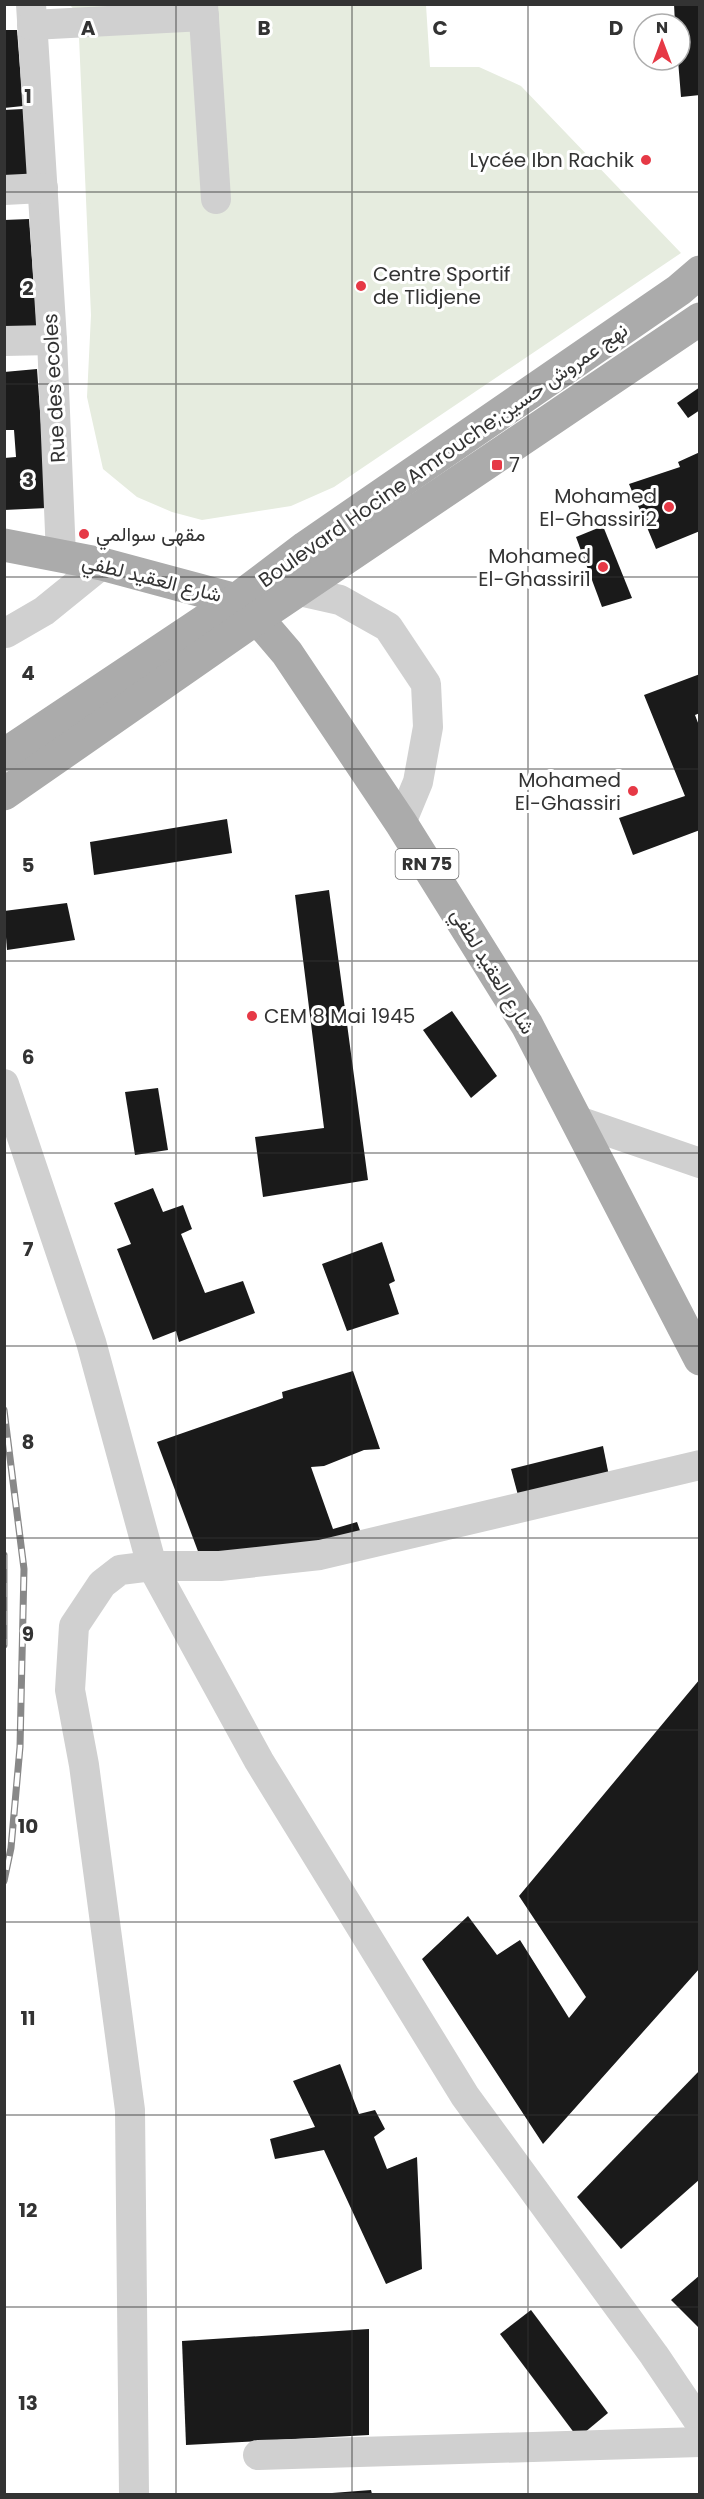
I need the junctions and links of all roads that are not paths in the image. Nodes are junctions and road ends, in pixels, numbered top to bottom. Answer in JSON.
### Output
{"nodes":[{"id":1,"x":203,"y":10,"type":"edge"},
{"id":2,"x":31,"y":15,"type":"edge"},
{"id":3,"x":43,"y":188,"type":"junction"},
{"id":4,"x":4,"y":190,"type":"edge"},
{"id":5,"x":216,"y":199,"type":"dead end"},
{"id":6,"x":689,"y":281,"type":"edge"},
{"id":7,"x":699,"y":319,"type":"edge"},
{"id":8,"x":52,"y":340,"type":"junction"},
{"id":9,"x":4,"y":341,"type":"edge"},
{"id":10,"x":4,"y":545,"type":"edge"},
{"id":11,"x":61,"y":556,"type":"junction"},
{"id":12,"x":102,"y":564,"type":"junction"},
{"id":13,"x":300,"y":591,"type":"junction"},
{"id":14,"x":247,"y":609,"type":"junction"},
{"id":15,"x":6,"y":633,"type":"dead end"},
{"id":16,"x":4,"y":755,"type":"edge"},
{"id":17,"x":4,"y":794,"type":"edge"},
{"id":18,"x":401,"y":823,"type":"junction"},
{"id":19,"x":4,"y":1084,"type":"edge"},
{"id":20,"x":578,"y":1121,"type":"junction"},
{"id":21,"x":699,"y":1163,"type":"edge"},
{"id":22,"x":699,"y":1359,"type":"edge"},
{"id":23,"x":699,"y":1465,"type":"edge"},
{"id":24,"x":152,"y":1566,"type":"junction"},
{"id":25,"x":699,"y":2423,"type":"edge"},
{"id":26,"x":699,"y":2442,"type":"edge"},
{"id":27,"x":258,"y":2455,"type":"dead end"},
{"id":28,"x":134,"y":2494,"type":"edge"}],
"edges":[{"from":1,"to":2,"type":"street"},
{"from":1,"to":5,"type":"street"},
{"from":2,"to":3,"type":"street","name":"Rue des ecoles"},
{"from":3,"to":4,"type":"street"},
{"from":3,"to":8,"type":"street","name":"Rue des ecoles"},
{"from":6,"to":7,"type":"street"},
{"from":6,"to":14,"type":"main road","name":"Boulevard Hocine Amrouche;نهج عمروش حسين"},
{"from":7,"to":13,"type":"main road","name":"Boulevard Hocine Amrouche;نهج عمروش حسين"},
{"from":8,"to":9,"type":"street"},
{"from":8,"to":11,"type":"street","name":"Rue des ecoles"},
{"from":10,"to":11,"type":"main road","name":"شارع العقيد لطفي"},
{"from":11,"to":12,"type":"main road","name":"شارع العقيد لطفي"},
{"from":12,"to":14,"type":"main road","name":"شارع العقيد لطفي"},
{"from":12,"to":15,"type":"street"},
{"from":13,"to":14,"type":"main road","name":"Boulevard Hocine Amrouche;نهج عمروش حسين"},
{"from":13,"to":18,"type":"street"},
{"from":14,"to":16,"type":"main road","name":"Boulevard Hocine Amrouche;نهج عمروش حسين"},
{"from":14,"to":17,"type":"main road","name":"Boulevard Hocine Amrouche;نهج عمروش حسين"},
{"from":14,"to":18,"type":"main road","name":"شارع العقيد لطفي","number":"RN 75"},
{"from":18,"to":20,"type":"main road","name":"شارع العقيد لطفي","number":"RN 75"},
{"from":19,"to":24,"type":"street"},
{"from":20,"to":21,"type":"street"},
{"from":20,"to":22,"type":"main road","name":"شارع العقيد لطفي","number":"RN 75"},
{"from":23,"to":24,"type":"street"},
{"from":24,"to":25,"type":"street"},
{"from":24,"to":28,"type":"street"},
{"from":26,"to":27,"type":"street"}]}
